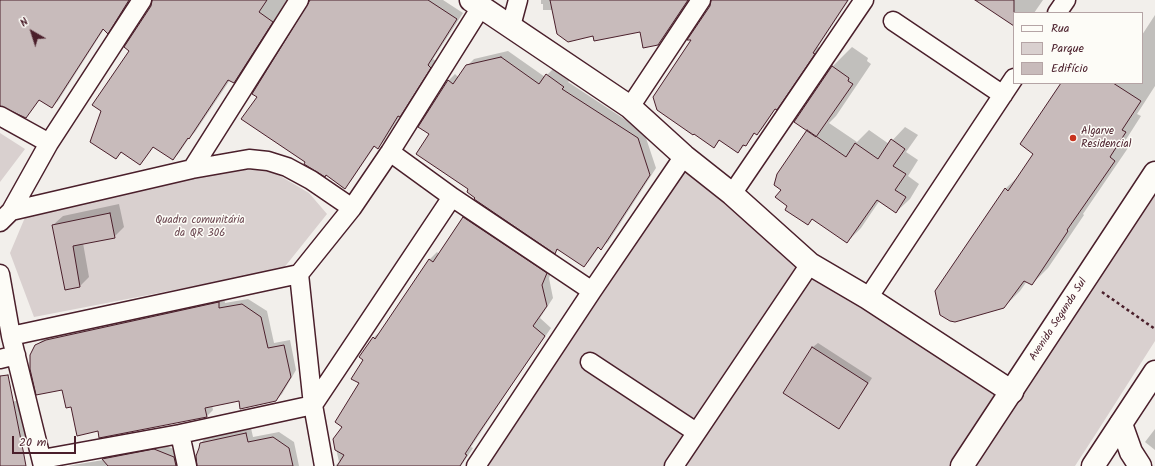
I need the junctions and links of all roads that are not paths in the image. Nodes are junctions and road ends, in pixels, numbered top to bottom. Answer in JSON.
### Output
{"nodes":[{"id":1,"x":142,"y":0,"type":"edge"},
{"id":2,"x":299,"y":0,"type":"edge"},
{"id":3,"x":518,"y":0,"type":"edge"},
{"id":4,"x":701,"y":0,"type":"edge"},
{"id":5,"x":864,"y":0,"type":"edge"},
{"id":6,"x":1066,"y":0,"type":"edge"},
{"id":7,"x":476,"y":3,"type":"edge"},
{"id":8,"x":1058,"y":12,"type":"edge"},
{"id":9,"x":893,"y":21,"type":"dead end"},
{"id":10,"x":511,"y":26,"type":"junction"},
{"id":11,"x":1013,"y":80,"type":"edge"},
{"id":12,"x":1003,"y":95,"type":"junction"},
{"id":13,"x":630,"y":107,"type":"junction"},
{"id":14,"x":0,"y":116,"type":"edge"},
{"id":15,"x":49,"y":143,"type":"junction"},
{"id":16,"x":390,"y":152,"type":"junction"},
{"id":17,"x":684,"y":156,"type":"junction"},
{"id":18,"x":192,"y":170,"type":"junction"},
{"id":19,"x":1155,"y":173,"type":"edge"},
{"id":20,"x":732,"y":194,"type":"junction"},
{"id":21,"x":452,"y":198,"type":"junction"},
{"id":22,"x":352,"y":208,"type":"junction"},
{"id":23,"x":5,"y":216,"type":"edge"},
{"id":24,"x":810,"y":264,"type":"junction"},
{"id":25,"x":0,"y":274,"type":"edge"},
{"id":26,"x":299,"y":274,"type":"junction"},
{"id":27,"x":592,"y":291,"type":"junction"},
{"id":28,"x":868,"y":298,"type":"junction"},
{"id":29,"x":11,"y":336,"type":"junction"},
{"id":30,"x":8,"y":357,"type":"edge"},
{"id":31,"x":590,"y":362,"type":"dead end"},
{"id":32,"x":1155,"y":372,"type":"edge"},
{"id":33,"x":1012,"y":392,"type":"junction"},
{"id":34,"x":313,"y":406,"type":"junction"},
{"id":35,"x":1121,"y":424,"type":"junction"},
{"id":36,"x":696,"y":432,"type":"junction"},
{"id":37,"x":180,"y":434,"type":"junction"},
{"id":38,"x":42,"y":462,"type":"edge"},
{"id":39,"x":1098,"y":465,"type":"edge"},
{"id":40,"x":187,"y":466,"type":"edge"},
{"id":41,"x":324,"y":466,"type":"edge"},
{"id":42,"x":476,"y":466,"type":"edge"},
{"id":43,"x":674,"y":466,"type":"edge"},
{"id":44,"x":962,"y":466,"type":"edge"},
{"id":45,"x":1140,"y":466,"type":"edge"}],
"edges":[{"from":1,"to":15,"type":"street"},
{"from":2,"to":18,"type":"street"},
{"from":3,"to":10,"type":"street"},
{"from":4,"to":13,"type":"street"},
{"from":5,"to":20,"type":"street"},
{"from":6,"to":8,"type":"street"},
{"from":7,"to":10,"type":"street"},
{"from":7,"to":16,"type":"street"},
{"from":9,"to":12,"type":"street"},
{"from":10,"to":13,"type":"street"},
{"from":11,"to":12,"type":"street"},
{"from":12,"to":28,"type":"street"},
{"from":13,"to":17,"type":"street"},
{"from":14,"to":15,"type":"street"},
{"from":15,"to":23,"type":"street"},
{"from":16,"to":21,"type":"street"},
{"from":16,"to":22,"type":"street"},
{"from":17,"to":20,"type":"street"},
{"from":17,"to":27,"type":"street"},
{"from":18,"to":22,"type":"street"},
{"from":18,"to":23,"type":"street"},
{"from":19,"to":33,"type":"street","name":"Avenida Segunda Sul"},
{"from":20,"to":24,"type":"street"},
{"from":21,"to":27,"type":"street"},
{"from":21,"to":34,"type":"street"},
{"from":22,"to":26,"type":"street"},
{"from":24,"to":28,"type":"street"},
{"from":24,"to":36,"type":"street"},
{"from":25,"to":29,"type":"street"},
{"from":26,"to":29,"type":"street"},
{"from":26,"to":34,"type":"street"},
{"from":27,"to":42,"type":"street"},
{"from":28,"to":33,"type":"street"},
{"from":29,"to":30,"type":"street"},
{"from":30,"to":38,"type":"street"},
{"from":31,"to":36,"type":"street"},
{"from":32,"to":35,"type":"street"},
{"from":33,"to":44,"type":"street","name":"Avenida Segunda Sul"},
{"from":34,"to":37,"type":"street"},
{"from":34,"to":41,"type":"street"},
{"from":35,"to":39,"type":"street"},
{"from":35,"to":45,"type":"street"},
{"from":36,"to":43,"type":"street"},
{"from":37,"to":38,"type":"street"},
{"from":37,"to":40,"type":"street"}]}
